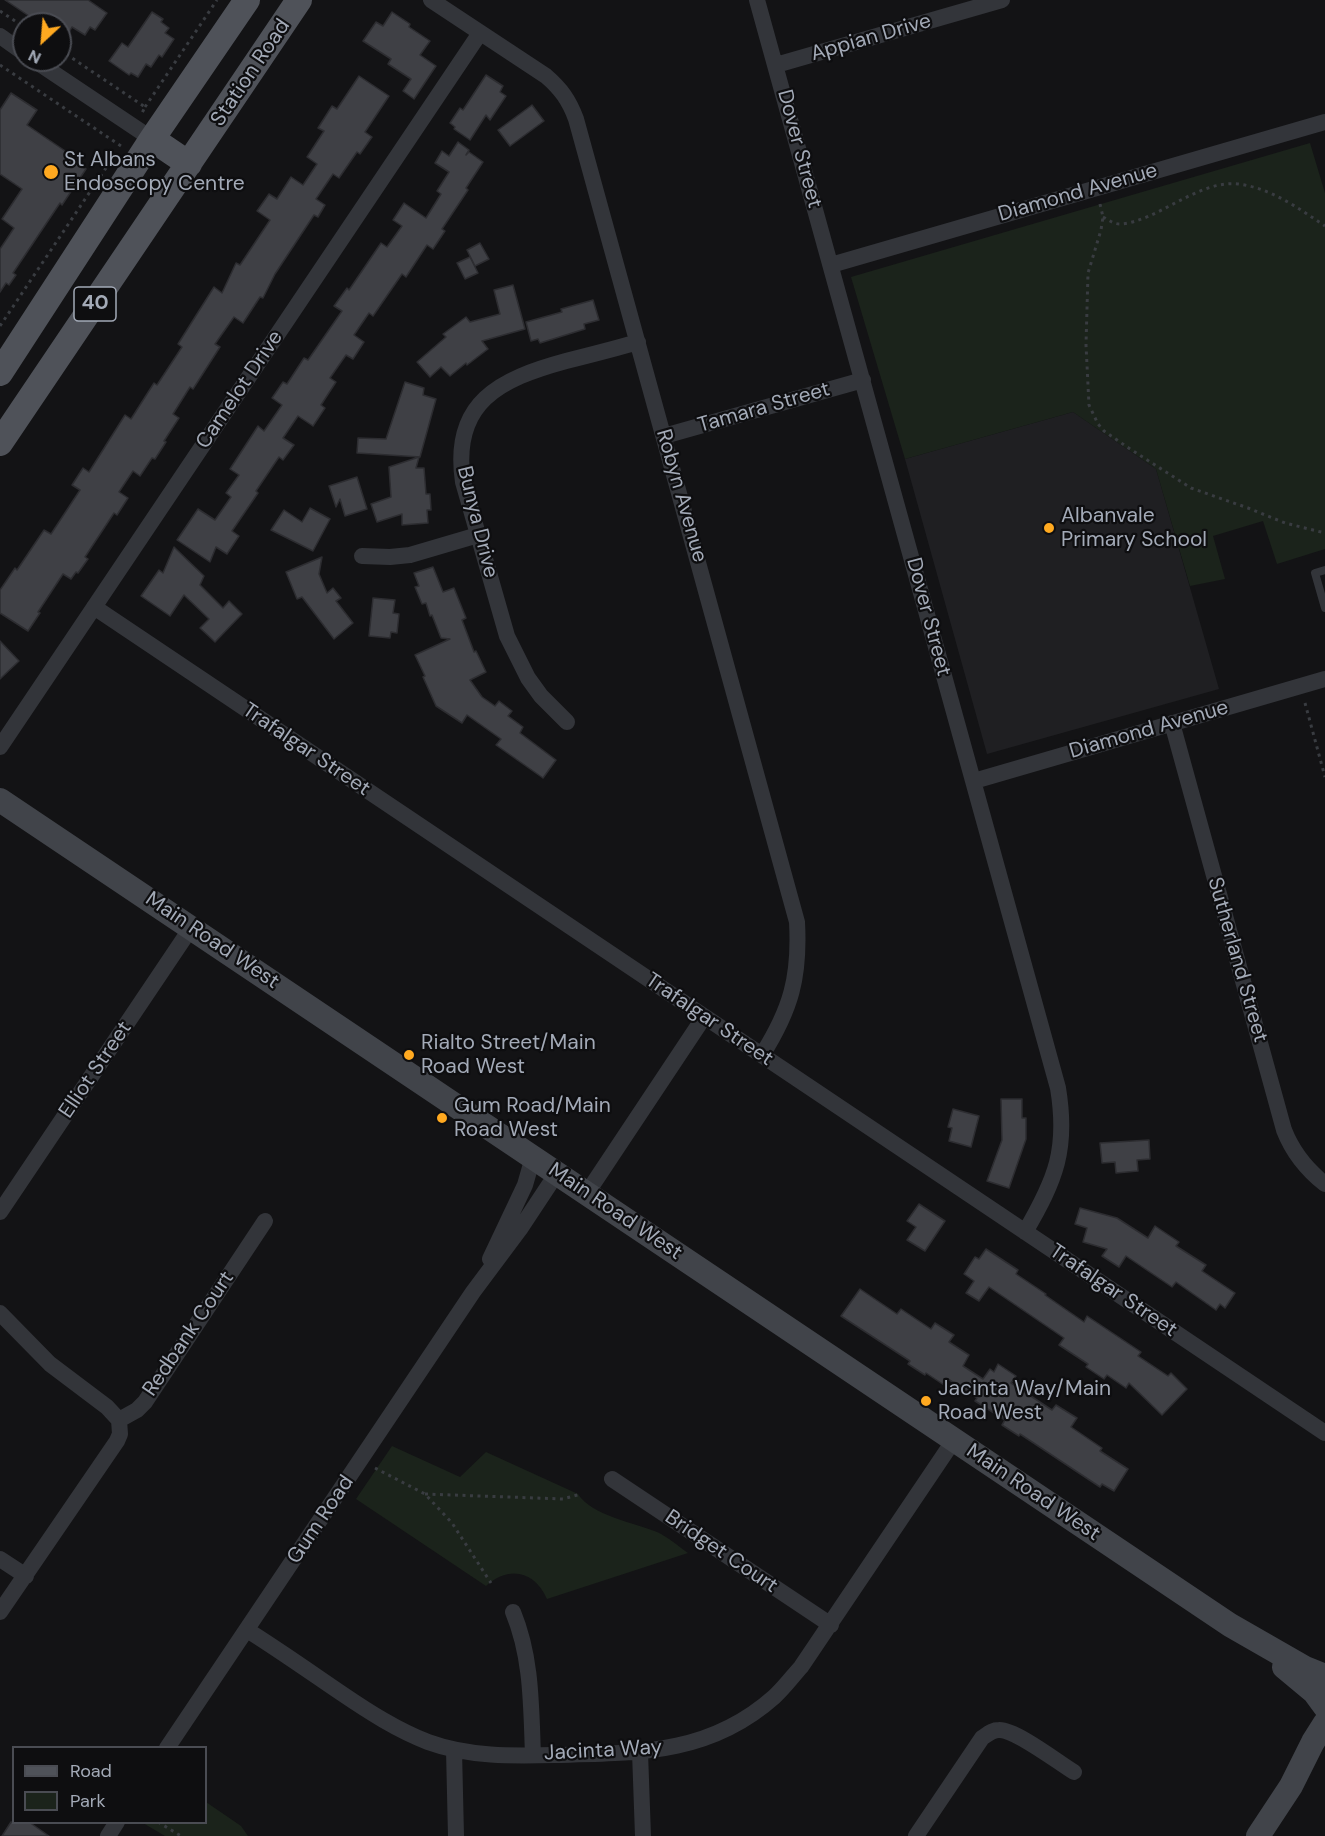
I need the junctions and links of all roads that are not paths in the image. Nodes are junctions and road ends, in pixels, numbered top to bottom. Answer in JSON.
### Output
{"nodes":[{"id":1,"x":247,"y":0,"type":"edge"},
{"id":2,"x":299,"y":0,"type":"edge"},
{"id":3,"x":431,"y":0,"type":"edge"},
{"id":4,"x":758,"y":0,"type":"edge"},
{"id":5,"x":1002,"y":0,"type":"edge"},
{"id":6,"x":480,"y":33,"type":"junction"},
{"id":7,"x":776,"y":65,"type":"junction"},
{"id":8,"x":52,"y":72,"type":"edge"},
{"id":9,"x":1325,"y":122,"type":"edge"},
{"id":10,"x":142,"y":133,"type":"junction"},
{"id":11,"x":189,"y":164,"type":"junction"},
{"id":12,"x":831,"y":265,"type":"junction"},
{"id":13,"x":638,"y":342,"type":"junction"},
{"id":14,"x":0,"y":373,"type":"edge"},
{"id":15,"x":863,"y":380,"type":"junction"},
{"id":16,"x":664,"y":436,"type":"junction"},
{"id":17,"x":0,"y":443,"type":"edge"},
{"id":18,"x":478,"y":535,"type":"junction"},
{"id":19,"x":362,"y":556,"type":"dead end"},
{"id":20,"x":1325,"y":570,"type":"edge"},
{"id":21,"x":94,"y":607,"type":"junction"},
{"id":22,"x":1325,"y":608,"type":"edge"},
{"id":23,"x":1325,"y":679,"type":"edge"},
{"id":24,"x":567,"y":722,"type":"dead end"},
{"id":25,"x":1172,"y":723,"type":"junction"},
{"id":26,"x":0,"y":747,"type":"edge"},
{"id":27,"x":974,"y":781,"type":"junction"},
{"id":28,"x":0,"y":800,"type":"edge"},
{"id":29,"x":191,"y":928,"type":"junction"},
{"id":30,"x":704,"y":1017,"type":"junction"},
{"id":31,"x":762,"y":1055,"type":"junction"},
{"id":32,"x":533,"y":1157,"type":"junction"},
{"id":33,"x":557,"y":1173,"type":"junction"},
{"id":34,"x":1325,"y":1184,"type":"edge"},
{"id":35,"x":587,"y":1193,"type":"junction"},
{"id":36,"x":0,"y":1212,"type":"edge"},
{"id":37,"x":265,"y":1221,"type":"dead end"},
{"id":38,"x":1025,"y":1232,"type":"junction"},
{"id":39,"x":473,"y":1292,"type":"junction"},
{"id":40,"x":0,"y":1313,"type":"edge"},
{"id":41,"x":119,"y":1420,"type":"junction"},
{"id":42,"x":1325,"y":1433,"type":"edge"},
{"id":43,"x":954,"y":1440,"type":"junction"},
{"id":44,"x":612,"y":1479,"type":"dead end"},
{"id":45,"x":0,"y":1559,"type":"edge"},
{"id":46,"x":26,"y":1576,"type":"junction"},
{"id":47,"x":0,"y":1612,"type":"edge"},
{"id":48,"x":513,"y":1612,"type":"dead end"},
{"id":49,"x":831,"y":1625,"type":"junction"},
{"id":50,"x":1230,"y":1625,"type":"junction"},
{"id":51,"x":247,"y":1630,"type":"junction"},
{"id":52,"x":1325,"y":1676,"type":"edge"},
{"id":53,"x":1325,"y":1707,"type":"edge"},
{"id":54,"x":1325,"y":1723,"type":"edge"},
{"id":55,"x":168,"y":1746,"type":"edge"},
{"id":56,"x":1325,"y":1748,"type":"edge"},
{"id":57,"x":454,"y":1750,"type":"junction"},
{"id":58,"x":639,"y":1752,"type":"junction"},
{"id":59,"x":533,"y":1755,"type":"junction"},
{"id":60,"x":1074,"y":1772,"type":"dead end"},
{"id":61,"x":1291,"y":1786,"type":"junction"},
{"id":62,"x":456,"y":1836,"type":"edge"},
{"id":63,"x":643,"y":1836,"type":"edge"},
{"id":64,"x":916,"y":1836,"type":"edge"},
{"id":65,"x":1258,"y":1836,"type":"edge"}],
"edges":[{"from":1,"to":10,"type":"main road","name":"Station Road","number":"40"},
{"from":2,"to":11,"type":"main road","name":"Station Road","number":"40"},
{"from":3,"to":6,"type":"street","name":"Robyn Avenue"},
{"from":4,"to":7,"type":"street","name":"Dover Street"},
{"from":5,"to":7,"type":"street","name":"Appian Drive"},
{"from":6,"to":13,"type":"street","name":"Robyn Avenue"},
{"from":6,"to":21,"type":"street","name":"Camelot Drive"},
{"from":7,"to":12,"type":"street","name":"Dover Street"},
{"from":8,"to":10,"type":"street"},
{"from":9,"to":12,"type":"street","name":"Diamond Avenue"},
{"from":10,"to":11,"type":"main road"},
{"from":10,"to":14,"type":"main road","name":"Station Road","number":"40"},
{"from":11,"to":17,"type":"main road","name":"Station Road","number":"40"},
{"from":12,"to":15,"type":"street","name":"Dover Street"},
{"from":13,"to":16,"type":"street","name":"Robyn Avenue"},
{"from":13,"to":18,"type":"street","name":"Bunya Drive"},
{"from":15,"to":16,"type":"street","name":"Tamara Street"},
{"from":15,"to":27,"type":"street","name":"Dover Street"},
{"from":16,"to":31,"type":"street","name":"Robyn Avenue"},
{"from":18,"to":19,"type":"street"},
{"from":18,"to":24,"type":"street","name":"Bunya Drive"},
{"from":20,"to":22,"type":"lane"},
{"from":21,"to":26,"type":"street","name":"Camelot Drive"},
{"from":21,"to":30,"type":"street","name":"Trafalgar Street"},
{"from":23,"to":25,"type":"street","name":"Diamond Avenue"},
{"from":25,"to":27,"type":"street","name":"Diamond Avenue"},
{"from":25,"to":34,"type":"street","name":"Sutherland Street"},
{"from":27,"to":38,"type":"street","name":"Dover Street"},
{"from":28,"to":29,"type":"street","name":"Main Road West"},
{"from":29,"to":32,"type":"street","name":"Main Road West"},
{"from":29,"to":36,"type":"street","name":"Elliot Street"},
{"from":30,"to":31,"type":"street","name":"Trafalgar Street"},
{"from":30,"to":35,"type":"street"},
{"from":31,"to":38,"type":"street","name":"Trafalgar Street"},
{"from":32,"to":33,"type":"street","name":"Main Road West"},
{"from":32,"to":39,"type":"street","name":"Gum Road"},
{"from":33,"to":35,"type":"street","name":"Main Road West"},
{"from":33,"to":39,"type":"street","name":"Gum Road"},
{"from":35,"to":43,"type":"street","name":"Main Road West"},
{"from":37,"to":41,"type":"street","name":"Redbank Court"},
{"from":38,"to":42,"type":"street","name":"Trafalgar Street"},
{"from":39,"to":51,"type":"street","name":"Gum Road"},
{"from":40,"to":41,"type":"street"},
{"from":41,"to":46,"type":"street"},
{"from":43,"to":49,"type":"street","name":"Jacinta Way"},
{"from":43,"to":50,"type":"street","name":"Main Road West"},
{"from":44,"to":49,"type":"street","name":"Bridget Court"},
{"from":45,"to":46,"type":"street"},
{"from":46,"to":47,"type":"street"},
{"from":48,"to":59,"type":"street"},
{"from":49,"to":58,"type":"street","name":"Jacinta Way"},
{"from":50,"to":52,"type":"street","name":"Main Road West"},
{"from":50,"to":53,"type":"street","name":"Main Road West"},
{"from":51,"to":55,"type":"street","name":"Gum Road"},
{"from":51,"to":57,"type":"street","name":"Jacinta Way"},
{"from":54,"to":61,"type":"street"},
{"from":56,"to":61,"type":"street"},
{"from":57,"to":59,"type":"street","name":"Jacinta Way"},
{"from":57,"to":62,"type":"street"},
{"from":58,"to":59,"type":"street","name":"Jacinta Way"},
{"from":58,"to":63,"type":"street"},
{"from":60,"to":64,"type":"street"},
{"from":61,"to":65,"type":"street"}]}
